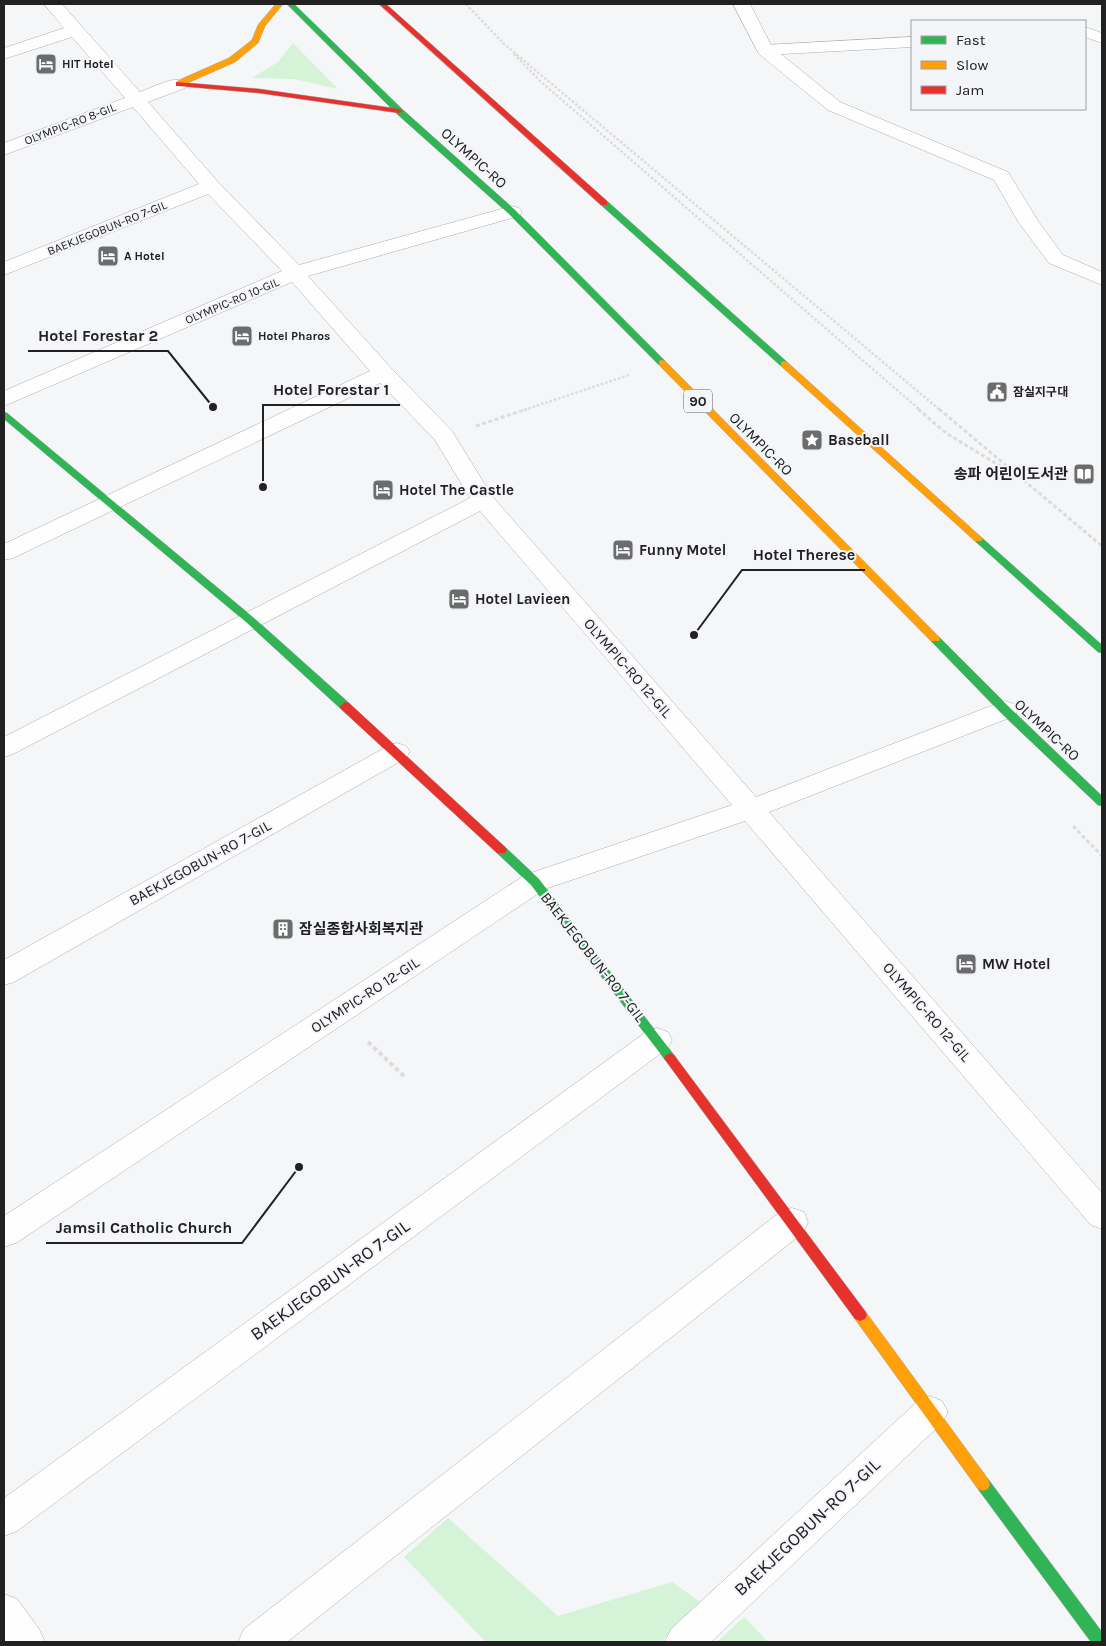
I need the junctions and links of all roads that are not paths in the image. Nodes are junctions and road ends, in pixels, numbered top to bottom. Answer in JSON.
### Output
{"nodes":[{"id":1,"x":53,"y":4,"type":"edge"},
{"id":2,"x":280,"y":4,"type":"edge"},
{"id":3,"x":290,"y":4,"type":"edge"},
{"id":4,"x":382,"y":4,"type":"edge"},
{"id":5,"x":742,"y":4,"type":"edge"},
{"id":6,"x":76,"y":30,"type":"junction"},
{"id":7,"x":1086,"y":32,"type":"edge"},
{"id":8,"x":1102,"y":38,"type":"edge"},
{"id":9,"x":911,"y":42,"type":"edge"},
{"id":10,"x":765,"y":50,"type":"junction"},
{"id":11,"x":4,"y":54,"type":"edge"},
{"id":12,"x":179,"y":84,"type":"junction"},
{"id":13,"x":136,"y":99,"type":"junction"},
{"id":14,"x":399,"y":112,"type":"junction"},
{"id":15,"x":4,"y":149,"type":"edge"},
{"id":16,"x":210,"y":186,"type":"junction"},
{"id":17,"x":512,"y":212,"type":"junction"},
{"id":18,"x":4,"y":269,"type":"edge"},
{"id":19,"x":295,"y":274,"type":"junction"},
{"id":20,"x":1102,"y":279,"type":"edge"},
{"id":21,"x":382,"y":373,"type":"junction"},
{"id":22,"x":4,"y":399,"type":"edge"},
{"id":23,"x":4,"y":415,"type":"edge"},
{"id":24,"x":483,"y":500,"type":"junction"},
{"id":25,"x":109,"y":502,"type":"junction"},
{"id":26,"x":4,"y":553,"type":"edge"},
{"id":27,"x":250,"y":620,"type":"junction"},
{"id":28,"x":1102,"y":650,"type":"edge"},
{"id":29,"x":1004,"y":710,"type":"junction"},
{"id":30,"x":4,"y":748,"type":"edge"},
{"id":31,"x":397,"y":752,"type":"junction"},
{"id":32,"x":1102,"y":802,"type":"edge"},
{"id":33,"x":751,"y":809,"type":"junction"},
{"id":34,"x":534,"y":882,"type":"junction"},
{"id":35,"x":4,"y":974,"type":"edge"},
{"id":36,"x":657,"y":1040,"type":"junction"},
{"id":37,"x":1102,"y":1214,"type":"edge"},
{"id":38,"x":792,"y":1222,"type":"junction"},
{"id":39,"x":4,"y":1233,"type":"edge"},
{"id":40,"x":930,"y":1412,"type":"junction"},
{"id":41,"x":4,"y":1519,"type":"edge"},
{"id":42,"x":4,"y":1612,"type":"edge"},
{"id":43,"x":26,"y":1642,"type":"edge"},
{"id":44,"x":257,"y":1642,"type":"edge"},
{"id":45,"x":684,"y":1642,"type":"edge"},
{"id":46,"x":1100,"y":1642,"type":"edge"}],
"edges":[{"from":1,"to":6,"type":"street","name":"OLYMPIC-RO 8-GIL"},
{"from":2,"to":12,"type":"main road"},
{"from":3,"to":14,"type":"main road","name":"OLYMPIC-RO","number":"90"},
{"from":4,"to":28,"type":"main road"},
{"from":5,"to":10,"type":"street"},
{"from":6,"to":11,"type":"street"},
{"from":6,"to":13,"type":"street","name":"OLYMPIC-RO 8-GIL"},
{"from":7,"to":8,"type":"lane"},
{"from":9,"to":10,"type":"lane"},
{"from":10,"to":20,"type":"street"},
{"from":12,"to":13,"type":"street","name":"OLYMPIC-RO 8-GIL"},
{"from":12,"to":14,"type":"main road"},
{"from":13,"to":15,"type":"street","name":"OLYMPIC-RO 8-GIL"},
{"from":13,"to":16,"type":"street","name":"OLYMPIC-RO 10-GIL"},
{"from":14,"to":17,"type":"main road","name":"OLYMPIC-RO","number":"90"},
{"from":16,"to":18,"type":"street","name":"BAEKJEGOBUN-RO 7-GIL"},
{"from":16,"to":19,"type":"street","name":"OLYMPIC-RO 10-GIL"},
{"from":17,"to":19,"type":"street","name":"OLYMPIC-RO 10-GIL"},
{"from":17,"to":29,"type":"main road","name":"OLYMPIC-RO","number":"90"},
{"from":19,"to":21,"type":"street","name":"OLYMPIC-RO 12-GIL"},
{"from":19,"to":22,"type":"street","name":"OLYMPIC-RO 10-GIL"},
{"from":21,"to":24,"type":"street","name":"OLYMPIC-RO 12-GIL"},
{"from":21,"to":25,"type":"street"},
{"from":23,"to":25,"type":"main road","name":"BAEKJEGOBUN-RO 7-GIL"},
{"from":24,"to":27,"type":"street"},
{"from":24,"to":33,"type":"street","name":"OLYMPIC-RO 12-GIL"},
{"from":25,"to":26,"type":"street"},
{"from":25,"to":27,"type":"main road","name":"BAEKJEGOBUN-RO 7-GIL"},
{"from":27,"to":30,"type":"street"},
{"from":27,"to":31,"type":"main road","name":"BAEKJEGOBUN-RO 7-GIL"},
{"from":29,"to":32,"type":"main road","name":"OLYMPIC-RO","number":"90"},
{"from":29,"to":33,"type":"street","name":"OLYMPIC-RO 12-GIL"},
{"from":31,"to":34,"type":"main road","name":"BAEKJEGOBUN-RO 7-GIL"},
{"from":31,"to":35,"type":"street","name":"BAEKJEGOBUN-RO 7-GIL"},
{"from":33,"to":34,"type":"street","name":"OLYMPIC-RO 12-GIL"},
{"from":33,"to":37,"type":"street","name":"OLYMPIC-RO 12-GIL"},
{"from":34,"to":36,"type":"main road","name":"BAEKJEGOBUN-RO 7-GIL"},
{"from":34,"to":39,"type":"street","name":"OLYMPIC-RO 12-GIL"},
{"from":36,"to":38,"type":"main road","name":"BAEKJEGOBUN-RO 7-GIL"},
{"from":36,"to":41,"type":"street","name":"BAEKJEGOBUN-RO 7-GIL"},
{"from":38,"to":40,"type":"main road","name":"BAEKJEGOBUN-RO 7-GIL"},
{"from":38,"to":44,"type":"street"},
{"from":40,"to":45,"type":"street","name":"BAEKJEGOBUN-RO 7-GIL"},
{"from":40,"to":46,"type":"main road","name":"BAEKJEGOBUN-RO 7-GIL"},
{"from":42,"to":43,"type":"street"}]}
